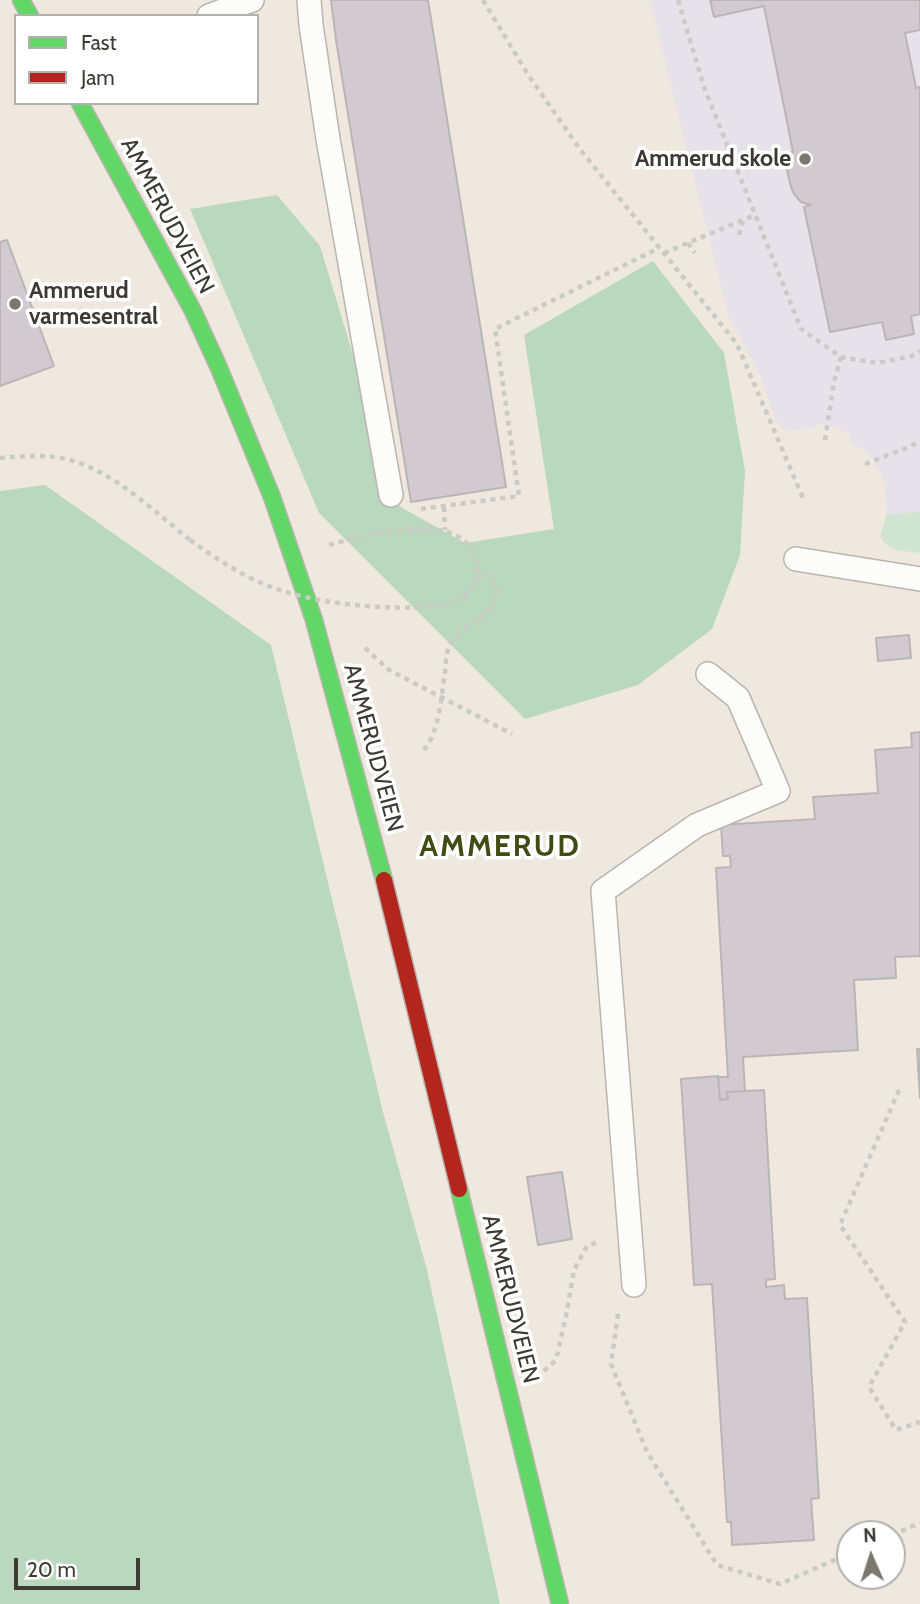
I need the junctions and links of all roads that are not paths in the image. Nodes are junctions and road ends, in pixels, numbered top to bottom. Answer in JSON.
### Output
{"nodes":[{"id":1,"x":252,"y":0,"type":"edge"},
{"id":2,"x":309,"y":0,"type":"edge"},
{"id":3,"x":214,"y":14,"type":"edge"},
{"id":4,"x":81,"y":105,"type":"edge"},
{"id":5,"x":391,"y":495,"type":"road end"},
{"id":6,"x":796,"y":559,"type":"dead end"},
{"id":7,"x":920,"y":579,"type":"edge"},
{"id":8,"x":708,"y":674,"type":"dead end"},
{"id":9,"x":634,"y":1285,"type":"road end"},
{"id":10,"x":560,"y":1604,"type":"edge"}],
"edges":[{"from":1,"to":3,"type":"lane"},
{"from":2,"to":5,"type":"lane"},
{"from":4,"to":10,"type":"street","name":"AMMERUDVEIEN"},
{"from":6,"to":7,"type":"lane"},
{"from":8,"to":9,"type":"lane"}]}
